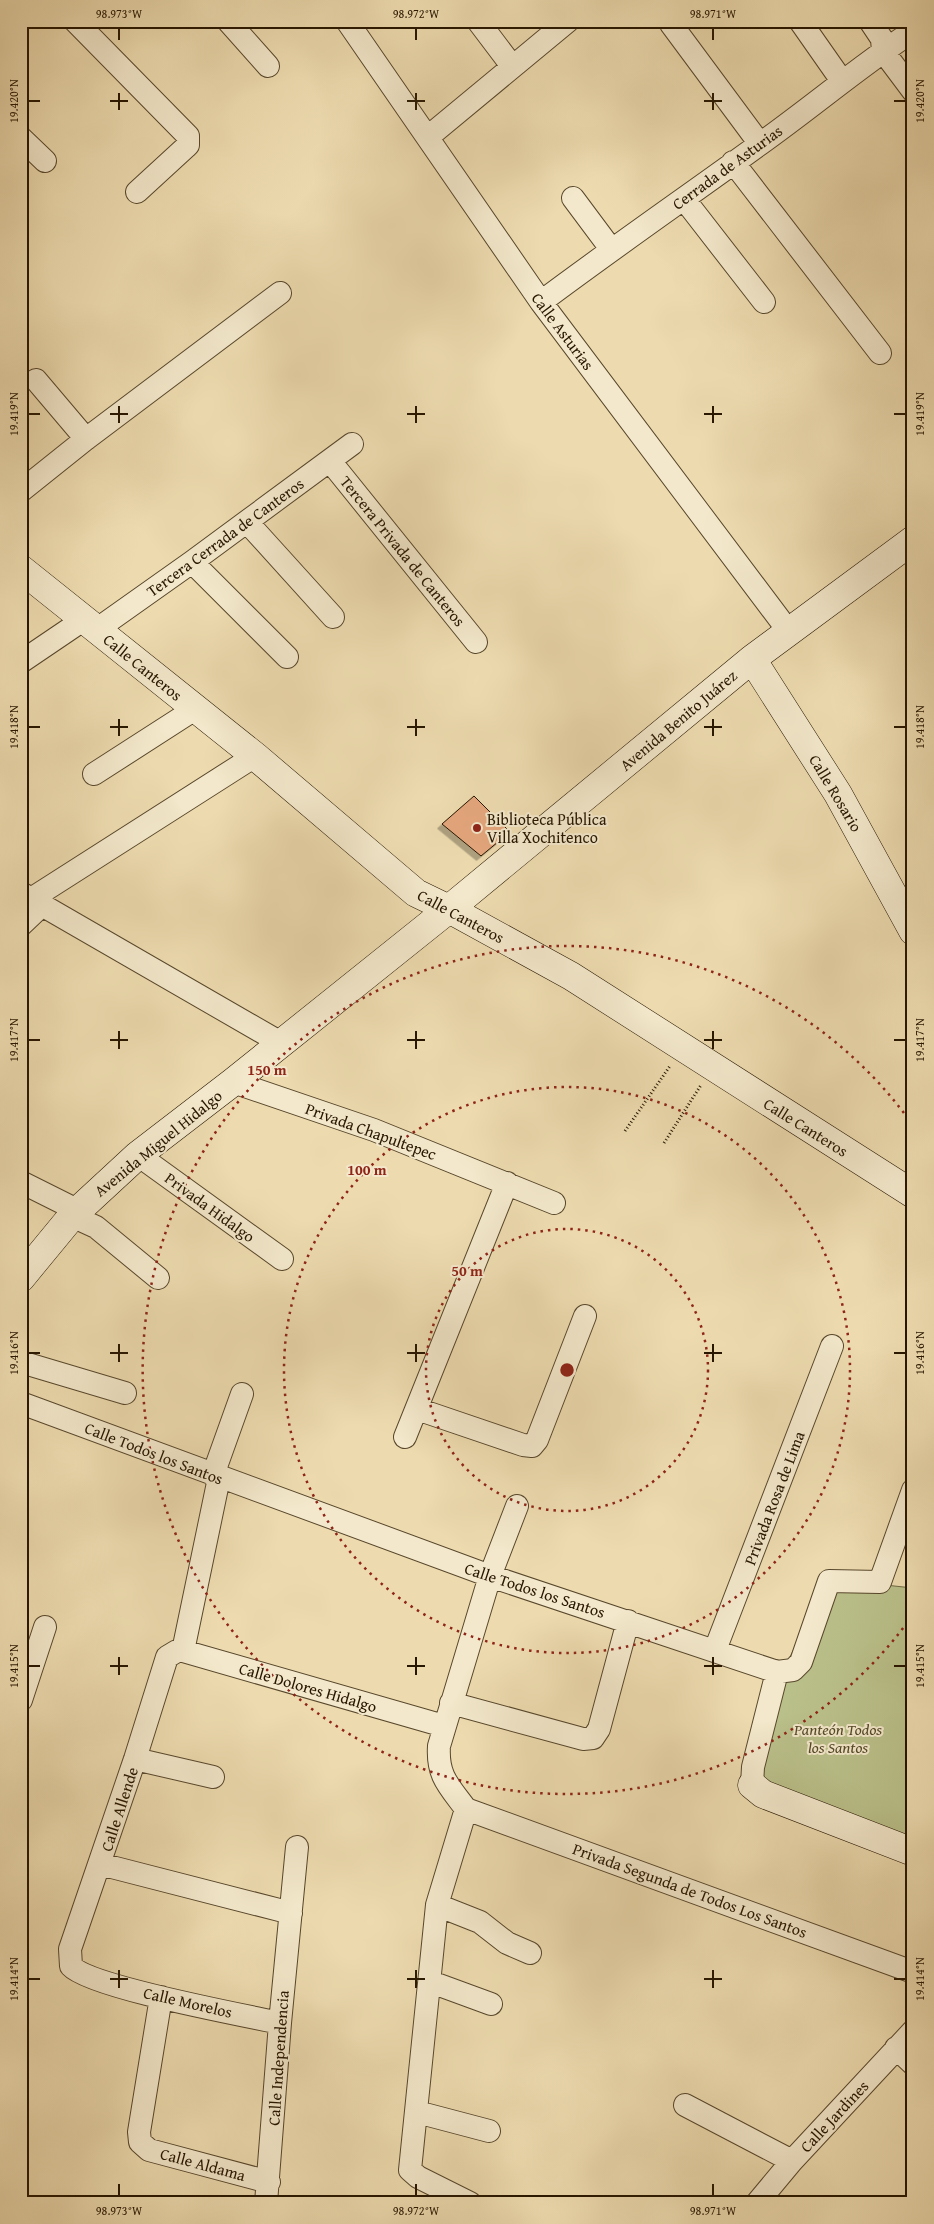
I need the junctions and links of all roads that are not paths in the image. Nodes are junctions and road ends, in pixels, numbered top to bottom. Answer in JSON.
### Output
{"nodes":[{"id":1,"x":75,"y":21,"type":"edge"},
{"id":2,"x":228,"y":21,"type":"edge"},
{"id":3,"x":348,"y":21,"type":"edge"},
{"id":4,"x":478,"y":21,"type":"edge"},
{"id":5,"x":568,"y":21,"type":"edge"},
{"id":6,"x":800,"y":21,"type":"edge"},
{"id":7,"x":870,"y":21,"type":"edge"},
{"id":8,"x":671,"y":24,"type":"dead end"},
{"id":9,"x":913,"y":31,"type":"edge"},
{"id":10,"x":883,"y":51,"type":"junction"},
{"id":11,"x":268,"y":66,"type":"dead end"},
{"id":12,"x":512,"y":66,"type":"junction"},
{"id":13,"x":842,"y":81,"type":"junction"},
{"id":14,"x":913,"y":92,"type":"edge"},
{"id":15,"x":428,"y":137,"type":"junction"},
{"id":16,"x":21,"y":138,"type":"edge"},
{"id":17,"x":760,"y":144,"type":"junction"},
{"id":18,"x":45,"y":161,"type":"dead end"},
{"id":19,"x":733,"y":162,"type":"junction"},
{"id":20,"x":136,"y":192,"type":"dead end"},
{"id":21,"x":573,"y":198,"type":"dead end"},
{"id":22,"x":684,"y":199,"type":"junction"},
{"id":23,"x":611,"y":249,"type":"junction"},
{"id":24,"x":280,"y":293,"type":"dead end"},
{"id":25,"x":541,"y":302,"type":"junction"},
{"id":26,"x":764,"y":302,"type":"dead end"},
{"id":27,"x":880,"y":353,"type":"dead end"},
{"id":28,"x":36,"y":380,"type":"dead end"},
{"id":29,"x":86,"y":439,"type":"junction"},
{"id":30,"x":352,"y":444,"type":"dead end"},
{"id":31,"x":330,"y":461,"type":"junction"},
{"id":32,"x":21,"y":492,"type":"edge"},
{"id":33,"x":247,"y":522,"type":"junction"},
{"id":34,"x":913,"y":540,"type":"edge"},
{"id":35,"x":192,"y":562,"type":"junction"},
{"id":36,"x":22,"y":572,"type":"edge"},
{"id":37,"x":333,"y":617,"type":"dead end"},
{"id":38,"x":90,"y":625,"type":"junction"},
{"id":39,"x":790,"y":633,"type":"junction"},
{"id":40,"x":476,"y":642,"type":"dead end"},
{"id":41,"x":287,"y":657,"type":"dead end"},
{"id":42,"x":752,"y":659,"type":"junction"},
{"id":43,"x":21,"y":662,"type":"edge"},
{"id":44,"x":195,"y":709,"type":"junction"},
{"id":45,"x":255,"y":756,"type":"junction"},
{"id":46,"x":94,"y":774,"type":"dead end"},
{"id":47,"x":31,"y":899,"type":"edge"},
{"id":48,"x":449,"y":909,"type":"junction"},
{"id":49,"x":21,"y":925,"type":"edge"},
{"id":50,"x":913,"y":931,"type":"edge"},
{"id":51,"x":281,"y":1043,"type":"junction"},
{"id":52,"x":233,"y":1082,"type":"junction"},
{"id":53,"x":138,"y":1155,"type":"junction"},
{"id":54,"x":21,"y":1182,"type":"edge"},
{"id":55,"x":507,"y":1183,"type":"junction"},
{"id":56,"x":913,"y":1194,"type":"edge"},
{"id":57,"x":554,"y":1203,"type":"dead end"},
{"id":58,"x":74,"y":1213,"type":"junction"},
{"id":59,"x":282,"y":1259,"type":"dead end"},
{"id":60,"x":21,"y":1278,"type":"edge"},
{"id":61,"x":158,"y":1278,"type":"dead end"},
{"id":62,"x":586,"y":1316,"type":"dead end"},
{"id":63,"x":832,"y":1346,"type":"dead end"},
{"id":64,"x":21,"y":1362,"type":"edge"},
{"id":65,"x":125,"y":1393,"type":"dead end"},
{"id":66,"x":242,"y":1394,"type":"dead end"},
{"id":67,"x":21,"y":1403,"type":"edge"},
{"id":68,"x":417,"y":1408,"type":"junction"},
{"id":69,"x":405,"y":1437,"type":"dead end"},
{"id":70,"x":216,"y":1476,"type":"junction"},
{"id":71,"x":913,"y":1490,"type":"edge"},
{"id":72,"x":517,"y":1506,"type":"dead end"},
{"id":73,"x":490,"y":1576,"type":"junction"},
{"id":74,"x":628,"y":1621,"type":"junction"},
{"id":75,"x":45,"y":1627,"type":"dead end"},
{"id":76,"x":715,"y":1650,"type":"junction"},
{"id":77,"x":177,"y":1652,"type":"junction"},
{"id":78,"x":777,"y":1672,"type":"junction"},
{"id":79,"x":21,"y":1700,"type":"edge"},
{"id":80,"x":451,"y":1703,"type":"junction"},
{"id":81,"x":444,"y":1726,"type":"junction"},
{"id":82,"x":135,"y":1759,"type":"junction"},
{"id":83,"x":213,"y":1777,"type":"dead end"},
{"id":84,"x":752,"y":1785,"type":"joint"},
{"id":85,"x":466,"y":1809,"type":"junction"},
{"id":86,"x":297,"y":1847,"type":"dead end"},
{"id":87,"x":913,"y":1852,"type":"edge"},
{"id":88,"x":100,"y":1864,"type":"junction"},
{"id":89,"x":437,"y":1905,"type":"junction"},
{"id":90,"x":291,"y":1913,"type":"junction"},
{"id":91,"x":530,"y":1953,"type":"dead end"},
{"id":92,"x":71,"y":1966,"type":"joint"},
{"id":93,"x":913,"y":1972,"type":"edge"},
{"id":94,"x":431,"y":1982,"type":"junction"},
{"id":95,"x":162,"y":1996,"type":"junction"},
{"id":96,"x":491,"y":2004,"type":"dead end"},
{"id":97,"x":280,"y":2023,"type":"junction"},
{"id":98,"x":913,"y":2031,"type":"edge"},
{"id":99,"x":896,"y":2048,"type":"junction"},
{"id":100,"x":913,"y":2064,"type":"edge"},
{"id":101,"x":685,"y":2105,"type":"dead end"},
{"id":102,"x":417,"y":2112,"type":"junction"},
{"id":103,"x":489,"y":2131,"type":"dead end"},
{"id":104,"x":792,"y":2162,"type":"junction"},
{"id":105,"x":268,"y":2192,"type":"edge"},
{"id":106,"x":470,"y":2203,"type":"edge"},
{"id":107,"x":758,"y":2203,"type":"edge"}],
"edges":[{"from":1,"to":20,"type":"street"},
{"from":2,"to":11,"type":"street"},
{"from":3,"to":15,"type":"street","name":"Calle Asturias"},
{"from":4,"to":12,"type":"street"},
{"from":5,"to":12,"type":"street"},
{"from":6,"to":13,"type":"street"},
{"from":7,"to":10,"type":"street"},
{"from":8,"to":17,"type":"street"},
{"from":9,"to":10,"type":"street","name":"Cerrada de Asturias"},
{"from":10,"to":13,"type":"street","name":"Cerrada de Asturias"},
{"from":10,"to":14,"type":"street"},
{"from":12,"to":15,"type":"street"},
{"from":13,"to":17,"type":"street","name":"Cerrada de Asturias"},
{"from":15,"to":25,"type":"street","name":"Calle Asturias"},
{"from":16,"to":18,"type":"street"},
{"from":17,"to":19,"type":"street","name":"Cerrada de Asturias"},
{"from":19,"to":22,"type":"street","name":"Cerrada de Asturias"},
{"from":19,"to":27,"type":"street"},
{"from":21,"to":23,"type":"street"},
{"from":22,"to":23,"type":"street","name":"Cerrada de Asturias"},
{"from":22,"to":26,"type":"street"},
{"from":23,"to":25,"type":"street","name":"Cerrada de Asturias"},
{"from":24,"to":29,"type":"street"},
{"from":25,"to":39,"type":"street","name":"Calle Asturias"},
{"from":28,"to":29,"type":"street"},
{"from":29,"to":32,"type":"street"},
{"from":30,"to":31,"type":"street","name":"Tercera Cerrada de Canteros"},
{"from":31,"to":33,"type":"street","name":"Tercera Cerrada de Canteros"},
{"from":31,"to":40,"type":"street","name":"Tercera Privada de Canteros"},
{"from":33,"to":35,"type":"street","name":"Tercera Cerrada de Canteros"},
{"from":33,"to":37,"type":"street"},
{"from":34,"to":39,"type":"street","name":"Avenida Benito Juárez"},
{"from":35,"to":38,"type":"street","name":"Tercera Cerrada de Canteros"},
{"from":35,"to":41,"type":"street"},
{"from":36,"to":38,"type":"street","name":"Calle Canteros"},
{"from":38,"to":43,"type":"street","name":"Tercera Cerrada de Canteros"},
{"from":38,"to":44,"type":"street","name":"Calle Canteros"},
{"from":39,"to":42,"type":"street","name":"Avenida Benito Juárez"},
{"from":42,"to":48,"type":"street","name":"Avenida Benito Juárez"},
{"from":42,"to":50,"type":"street","name":"Calle Rosario"},
{"from":44,"to":45,"type":"street","name":"Calle Canteros"},
{"from":44,"to":46,"type":"street"},
{"from":45,"to":47,"type":"street"},
{"from":45,"to":48,"type":"street","name":"Calle Canteros"},
{"from":47,"to":49,"type":"street"},
{"from":47,"to":51,"type":"street"},
{"from":48,"to":51,"type":"street","name":"Avenida Miguel Hidalgo"},
{"from":48,"to":56,"type":"street","name":"Calle Canteros"},
{"from":51,"to":52,"type":"street","name":"Avenida Miguel Hidalgo"},
{"from":52,"to":53,"type":"street","name":"Avenida Miguel Hidalgo"},
{"from":52,"to":55,"type":"street","name":"Privada Chapultepec"},
{"from":53,"to":58,"type":"street","name":"Avenida Miguel Hidalgo"},
{"from":53,"to":59,"type":"street","name":"Privada Hidalgo"},
{"from":54,"to":58,"type":"street"},
{"from":55,"to":57,"type":"street","name":"Privada Chapultepec"},
{"from":55,"to":68,"type":"street"},
{"from":58,"to":60,"type":"street","name":"Avenida Miguel Hidalgo"},
{"from":58,"to":61,"type":"street"},
{"from":62,"to":68,"type":"street"},
{"from":63,"to":76,"type":"street","name":"Privada Rosa de Lima"},
{"from":64,"to":65,"type":"street"},
{"from":66,"to":70,"type":"street","name":"Calle Allende"},
{"from":67,"to":70,"type":"street","name":"Calle Todos los Santos"},
{"from":68,"to":69,"type":"street"},
{"from":70,"to":73,"type":"street","name":"Calle Todos los Santos"},
{"from":70,"to":77,"type":"street","name":"Calle Allende"},
{"from":71,"to":78,"type":"street"},
{"from":72,"to":73,"type":"street"},
{"from":73,"to":74,"type":"street","name":"Calle Todos los Santos"},
{"from":73,"to":80,"type":"street"},
{"from":74,"to":76,"type":"street","name":"Calle Todos los Santos"},
{"from":74,"to":80,"type":"street"},
{"from":75,"to":79,"type":"street"},
{"from":76,"to":78,"type":"street","name":"Calle Todos los Santos"},
{"from":77,"to":81,"type":"street","name":"Calle Dolores Hidalgo"},
{"from":77,"to":82,"type":"street","name":"Calle Allende"},
{"from":78,"to":84,"type":"street"},
{"from":80,"to":81,"type":"street"},
{"from":81,"to":85,"type":"street"},
{"from":82,"to":83,"type":"street"},
{"from":82,"to":88,"type":"street","name":"Calle Allende"},
{"from":84,"to":87,"type":"street"},
{"from":85,"to":89,"type":"street"},
{"from":85,"to":93,"type":"street","name":"Privada Segunda de Todos Los Santos"},
{"from":86,"to":90,"type":"street","name":"Calle Independencia"},
{"from":88,"to":90,"type":"street"},
{"from":88,"to":92,"type":"street","name":"Calle Allende"},
{"from":89,"to":91,"type":"street"},
{"from":89,"to":94,"type":"street"},
{"from":90,"to":97,"type":"street","name":"Calle Independencia"},
{"from":92,"to":95,"type":"street","name":"Calle Morelos"},
{"from":94,"to":96,"type":"street"},
{"from":94,"to":102,"type":"street"},
{"from":95,"to":97,"type":"street","name":"Calle Morelos"},
{"from":95,"to":105,"type":"street","name":"Calle Aldama"},
{"from":97,"to":105,"type":"street","name":"Calle Independencia"},
{"from":98,"to":99,"type":"street","name":"Calle Jardines"},
{"from":99,"to":100,"type":"street"},
{"from":99,"to":104,"type":"street","name":"Calle Jardines"},
{"from":101,"to":104,"type":"street"},
{"from":102,"to":103,"type":"street"},
{"from":102,"to":106,"type":"street"},
{"from":104,"to":107,"type":"street","name":"Calle Jardines"}]}
